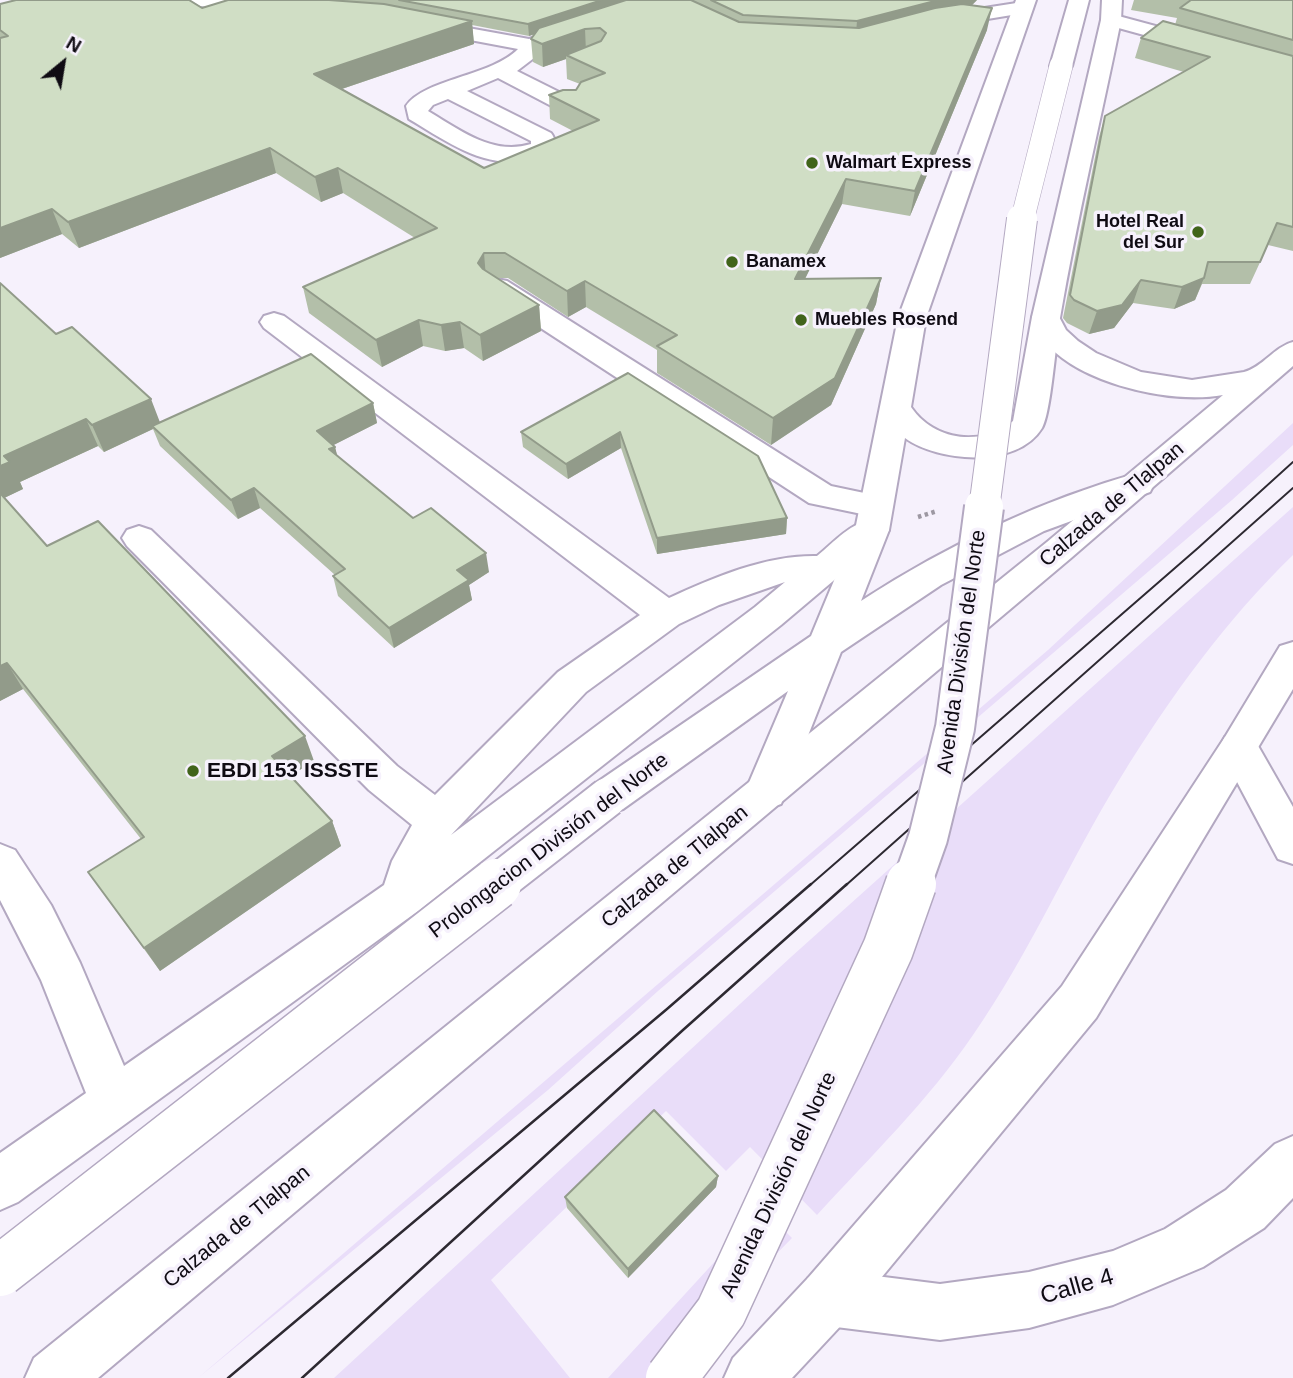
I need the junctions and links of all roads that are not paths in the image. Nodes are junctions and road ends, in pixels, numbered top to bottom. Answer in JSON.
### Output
{"nodes":[{"id":1,"x":200,"y":0,"type":"edge"},
{"id":2,"x":1079,"y":0,"type":"edge"},
{"id":3,"x":1024,"y":4,"type":"edge"},
{"id":4,"x":1112,"y":10,"type":"edge"},
{"id":5,"x":291,"y":11,"type":"edge"},
{"id":6,"x":401,"y":21,"type":"edge"},
{"id":7,"x":599,"y":23,"type":"edge"},
{"id":8,"x":918,"y":25,"type":"edge"},
{"id":9,"x":530,"y":45,"type":"junction"},
{"id":10,"x":499,"y":70,"type":"junction"},
{"id":11,"x":1293,"y":70,"type":"edge"},
{"id":12,"x":549,"y":75,"type":"edge"},
{"id":13,"x":526,"y":84,"type":"junction"},
{"id":14,"x":448,"y":90,"type":"junction"},
{"id":15,"x":569,"y":106,"type":"edge"},
{"id":16,"x":497,"y":286,"type":"edge"},
{"id":17,"x":1046,"y":317,"type":"junction"},
{"id":18,"x":274,"y":322,"type":"dead end"},
{"id":19,"x":1293,"y":351,"type":"edge"},
{"id":20,"x":1263,"y":377,"type":"junction"},
{"id":21,"x":894,"y":405,"type":"junction"},
{"id":22,"x":1138,"y":484,"type":"junction"},
{"id":23,"x":874,"y":518,"type":"junction"},
{"id":24,"x":139,"y":538,"type":"dead end"},
{"id":25,"x":827,"y":569,"type":"junction"},
{"id":26,"x":666,"y":615,"type":"junction"},
{"id":27,"x":824,"y":646,"type":"junction"},
{"id":28,"x":1293,"y":656,"type":"edge"},
{"id":29,"x":1239,"y":748,"type":"junction"},
{"id":30,"x":766,"y":792,"type":"junction"},
{"id":31,"x":437,"y":821,"type":"junction"},
{"id":32,"x":1293,"y":846,"type":"edge"},
{"id":33,"x":0,"y":863,"type":"edge"},
{"id":34,"x":402,"y":897,"type":"junction"},
{"id":35,"x":114,"y":1101,"type":"junction"},
{"id":36,"x":1293,"y":1162,"type":"edge"},
{"id":37,"x":0,"y":1184,"type":"edge"},
{"id":38,"x":0,"y":1271,"type":"edge"},
{"id":39,"x":828,"y":1298,"type":"junction"},
{"id":40,"x":54,"y":1378,"type":"edge"},
{"id":41,"x":671,"y":1378,"type":"edge"},
{"id":42,"x":753,"y":1378,"type":"edge"},
{"id":43,"x":785,"y":1378,"type":"edge"}],
"edges":[{"from":1,"to":5,"type":"main road"},
{"from":2,"to":41,"type":"main road","name":"Avenida División del Norte","bridge":true},
{"from":3,"to":8,"type":"main road"},
{"from":3,"to":21,"type":"main road"},
{"from":4,"to":11,"type":"main road"},
{"from":4,"to":17,"type":"main road"},
{"from":6,"to":9,"type":"main road"},
{"from":7,"to":9,"type":"main road"},
{"from":9,"to":10,"type":"main road"},
{"from":10,"to":13,"type":"main road"},
{"from":10,"to":14,"type":"main road"},
{"from":12,"to":13,"type":"main road"},
{"from":13,"to":15,"type":"main road"},
{"from":14,"to":14,"type":"main road"},
{"from":16,"to":23,"type":"main road"},
{"from":17,"to":20,"type":"main road"},
{"from":17,"to":21,"type":"main road"},
{"from":18,"to":26,"type":"main road"},
{"from":19,"to":20,"type":"main road","name":"Calzada de Tlalpan"},
{"from":20,"to":22,"type":"main road","name":"Calzada de Tlalpan"},
{"from":21,"to":23,"type":"main road"},
{"from":22,"to":27,"type":"main road","name":"Prolongacion División del Norte"},
{"from":22,"to":30,"type":"main road","name":"Calzada de Tlalpan"},
{"from":23,"to":25,"type":"main road"},
{"from":23,"to":27,"type":"main road"},
{"from":24,"to":31,"type":"main road"},
{"from":25,"to":26,"type":"main road"},
{"from":25,"to":34,"type":"main road"},
{"from":26,"to":31,"type":"main road"},
{"from":27,"to":30,"type":"main road"},
{"from":27,"to":38,"type":"main road","name":"Prolongacion División del Norte","bridge":true},
{"from":28,"to":29,"type":"main road"},
{"from":29,"to":32,"type":"main road"},
{"from":29,"to":39,"type":"main road"},
{"from":30,"to":40,"type":"main road","name":"Calzada de Tlalpan"},
{"from":31,"to":34,"type":"main road"},
{"from":33,"to":35,"type":"main road"},
{"from":34,"to":35,"type":"main road"},
{"from":35,"to":37,"type":"main road"},
{"from":36,"to":39,"type":"main road","name":"Calle 4"},
{"from":39,"to":42,"type":"main road"},
{"from":39,"to":43,"type":"main road"}]}
